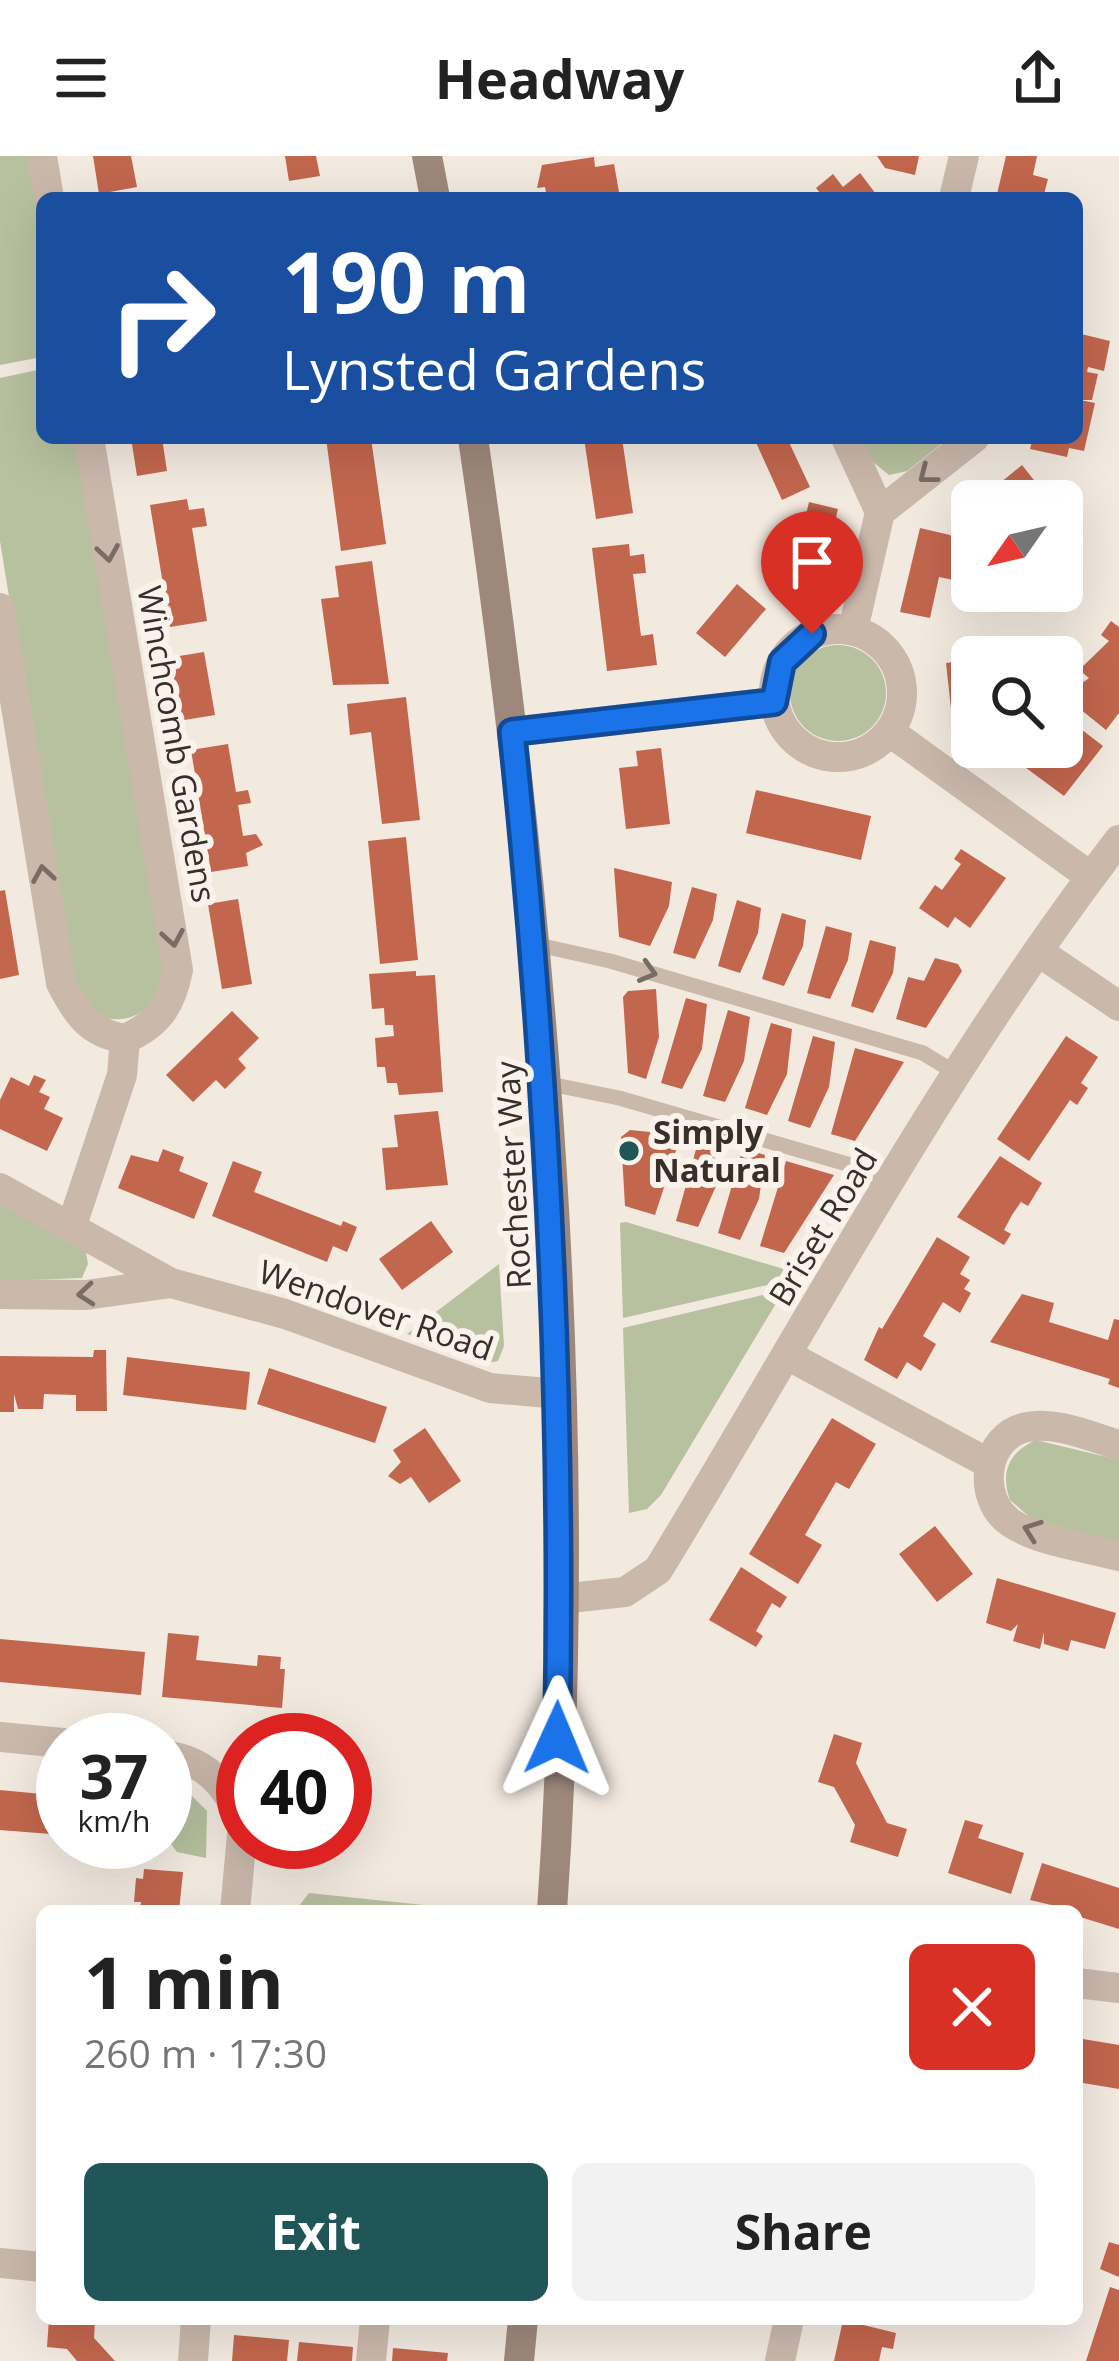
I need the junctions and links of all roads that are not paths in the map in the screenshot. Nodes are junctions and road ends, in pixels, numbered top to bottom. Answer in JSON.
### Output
{"nodes":[{"id":1,"x":42,"y":156,"type":"edge"},
{"id":2,"x":428,"y":156,"type":"edge"},
{"id":3,"x":964,"y":156,"type":"edge"},
{"id":4,"x":48,"y":192,"type":"edge"},
{"id":5,"x":434,"y":192,"type":"edge"},
{"id":6,"x":955,"y":192,"type":"edge"},
{"id":7,"x":89,"y":444,"type":"edge"},
{"id":8,"x":474,"y":444,"type":"edge"},
{"id":9,"x":849,"y":444,"type":"edge"},
{"id":10,"x":966,"y":444,"type":"edge"},
{"id":11,"x":880,"y":512,"type":"junction"},
{"id":12,"x":0,"y":608,"type":"edge"},
{"id":13,"x":853,"y":630,"type":"junction"},
{"id":14,"x":774,"y":702,"type":"junction"},
{"id":15,"x":512,"y":732,"type":"junction"},
{"id":16,"x":890,"y":732,"type":"junction"},
{"id":17,"x":1119,"y":840,"type":"edge"},
{"id":18,"x":1091,"y":877,"type":"junction"},
{"id":19,"x":534,"y":944,"type":"junction"},
{"id":20,"x":1039,"y":952,"type":"junction"},
{"id":21,"x":1119,"y":1006,"type":"edge"},
{"id":22,"x":125,"y":1040,"type":"junction"},
{"id":23,"x":959,"y":1075,"type":"junction"},
{"id":24,"x":544,"y":1084,"type":"junction"},
{"id":25,"x":887,"y":1187,"type":"junction"},
{"id":26,"x":0,"y":1188,"type":"edge"},
{"id":27,"x":72,"y":1225,"type":"junction"},
{"id":28,"x":171,"y":1283,"type":"junction"},
{"id":29,"x":0,"y":1294,"type":"edge"},
{"id":30,"x":789,"y":1356,"type":"junction"},
{"id":31,"x":560,"y":1394,"type":"junction"},
{"id":32,"x":1119,"y":1445,"type":"edge"},
{"id":33,"x":988,"y":1463,"type":"junction"},
{"id":34,"x":1119,"y":1556,"type":"edge"},
{"id":35,"x":560,"y":1599,"type":"junction"},
{"id":36,"x":0,"y":1737,"type":"edge"},
{"id":37,"x":36,"y":1740,"type":"edge"},
{"id":38,"x":192,"y":1759,"type":"edge"},
{"id":39,"x":216,"y":1779,"type":"edge"},
{"id":40,"x":239,"y":1869,"type":"edge"},
{"id":41,"x":236,"y":1905,"type":"edge"},
{"id":42,"x":552,"y":1905,"type":"edge"},
{"id":43,"x":1083,"y":1984,"type":"edge"},
{"id":44,"x":1119,"y":1988,"type":"edge"},
{"id":45,"x":0,"y":2263,"type":"edge"},
{"id":46,"x":36,"y":2266,"type":"edge"},
{"id":47,"x":196,"y":2325,"type":"edge"},
{"id":48,"x":374,"y":2325,"type":"edge"},
{"id":49,"x":522,"y":2325,"type":"edge"},
{"id":50,"x":788,"y":2325,"type":"edge"},
{"id":51,"x":193,"y":2361,"type":"edge"},
{"id":52,"x":371,"y":2361,"type":"edge"},
{"id":53,"x":518,"y":2361,"type":"edge"},
{"id":54,"x":780,"y":2361,"type":"edge"}],
"edges":[{"from":1,"to":4,"type":"street"},
{"from":2,"to":5,"type":"street"},
{"from":3,"to":6,"type":"street"},
{"from":7,"to":22,"type":"street","name":"Winchcomb Gardens","one_way":true},
{"from":8,"to":15,"type":"street","name":"Rochester Way"},
{"from":9,"to":11,"type":"street"},
{"from":10,"to":11,"type":"street","one_way":true},
{"from":11,"to":13,"type":"street"},
{"from":22,"to":12,"type":"street","one_way":true},
{"from":13,"to":14,"type":"street"},
{"from":13,"to":16,"type":"street"},
{"from":14,"to":15,"type":"street"},
{"from":14,"to":16,"type":"street"},
{"from":15,"to":19,"type":"street","name":"Rochester Way"},
{"from":16,"to":18,"type":"street"},
{"from":17,"to":18,"type":"street","name":"Briset Road"},
{"from":18,"to":20,"type":"street","name":"Briset Road"},
{"from":19,"to":23,"type":"lane","one_way":true},
{"from":19,"to":24,"type":"street","name":"Rochester Way"},
{"from":20,"to":21,"type":"street"},
{"from":20,"to":23,"type":"street","name":"Briset Road"},
{"from":22,"to":27,"type":"street"},
{"from":23,"to":25,"type":"street","name":"Briset Road"},
{"from":24,"to":25,"type":"lane"},
{"from":24,"to":31,"type":"street","name":"Rochester Way"},
{"from":25,"to":30,"type":"street","name":"Briset Road"},
{"from":26,"to":27,"type":"street","name":"Wendover Road"},
{"from":27,"to":28,"type":"street","name":"Wendover Road"},
{"from":28,"to":29,"type":"street","name":"Wendover Road","one_way":true},
{"from":28,"to":31,"type":"street","name":"Wendover Road"},
{"from":30,"to":33,"type":"street"},
{"from":30,"to":35,"type":"street","name":"Briset Road"},
{"from":31,"to":35,"type":"street","name":"Rochester Way"},
{"from":32,"to":33,"type":"street"},
{"from":34,"to":33,"type":"street","one_way":true},
{"from":35,"to":42,"type":"street","name":"Rochester Way"},
{"from":36,"to":37,"type":"street"},
{"from":38,"to":39,"type":"street"},
{"from":40,"to":41,"type":"street"},
{"from":43,"to":44,"type":"street"},
{"from":45,"to":46,"type":"street"},
{"from":47,"to":51,"type":"street"},
{"from":48,"to":52,"type":"street"},
{"from":49,"to":53,"type":"street"},
{"from":50,"to":54,"type":"street"}]}
